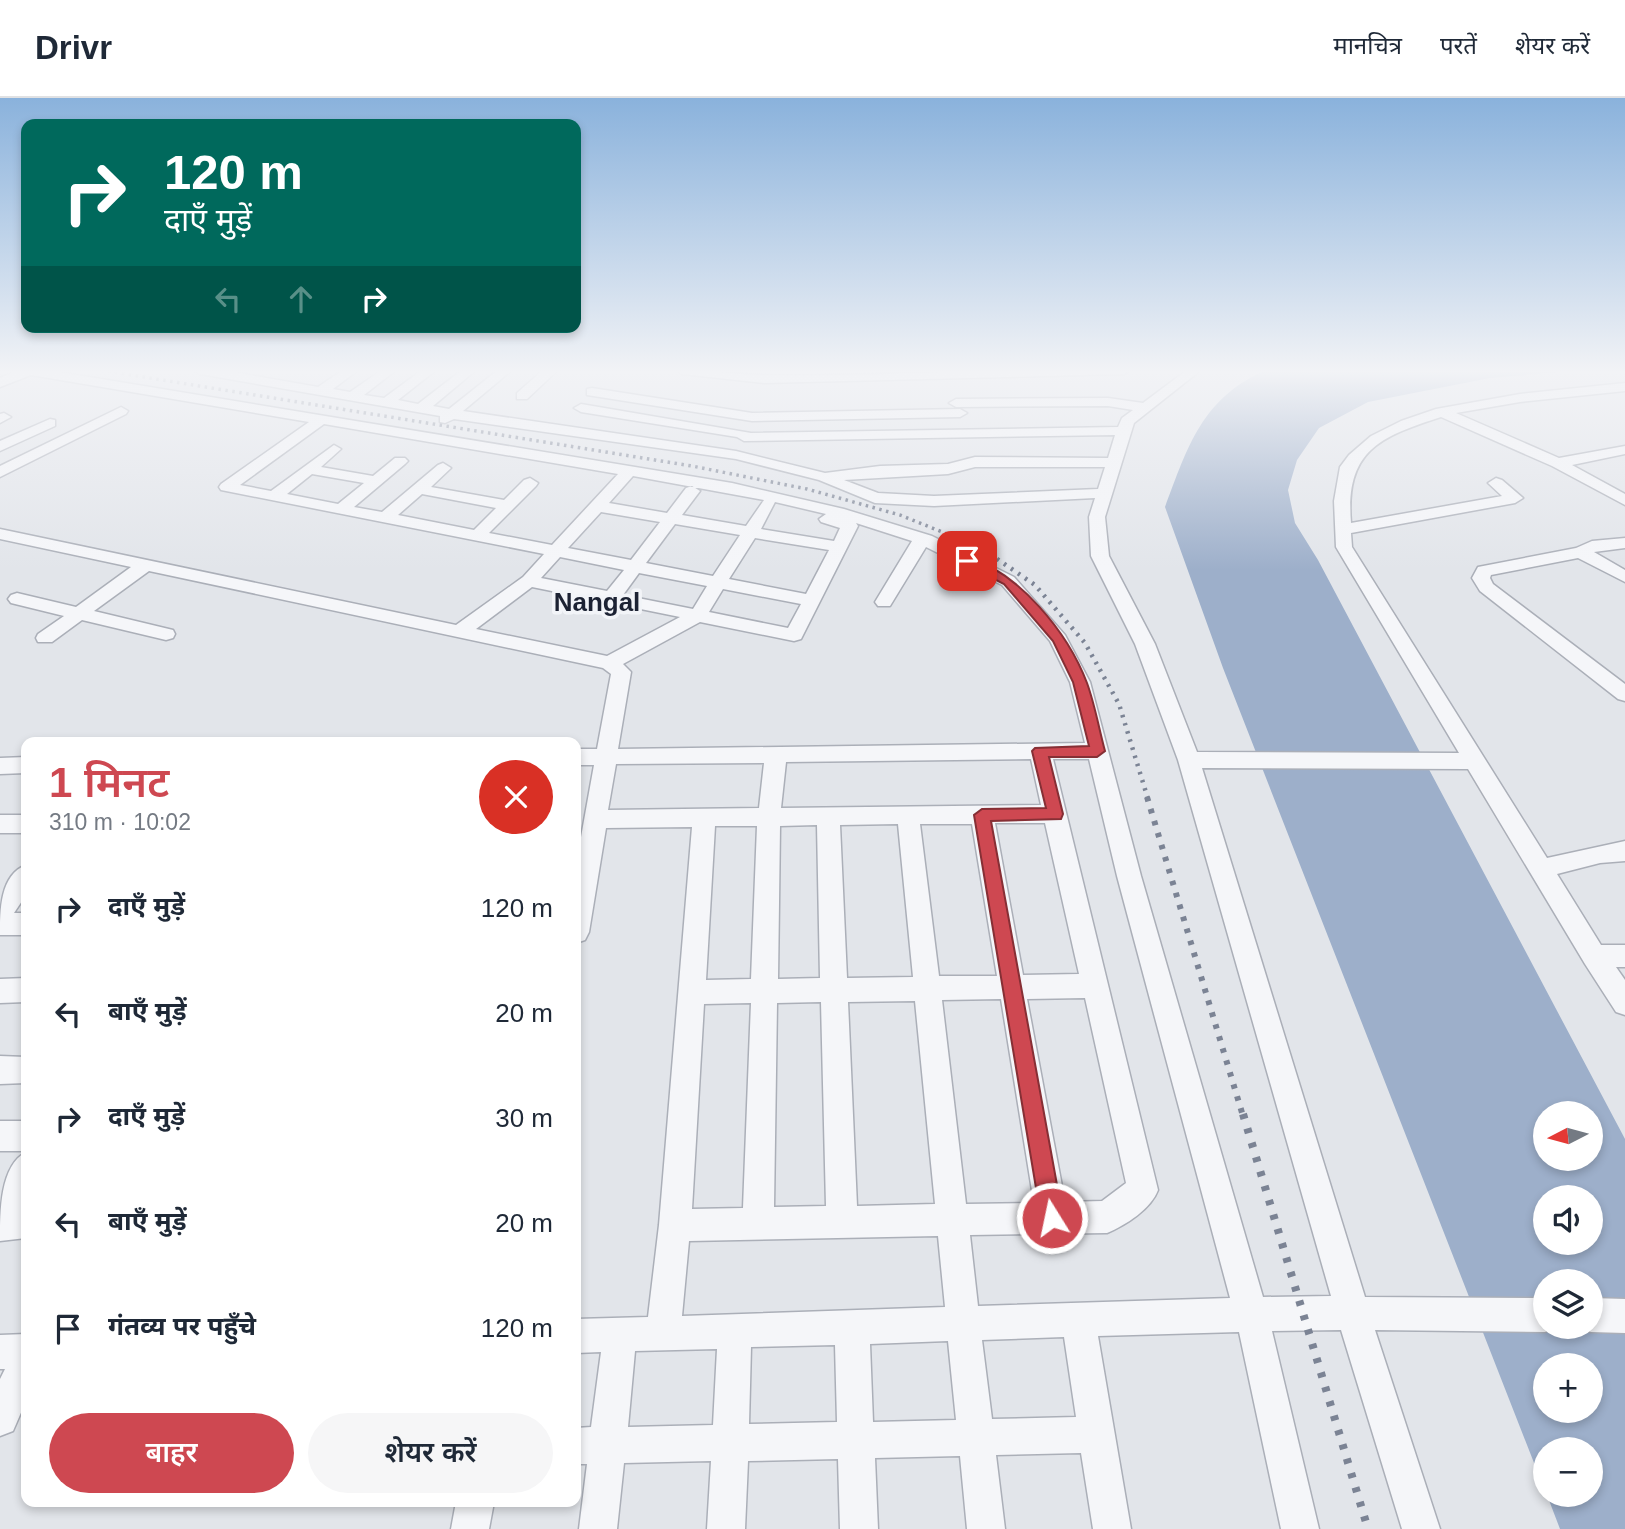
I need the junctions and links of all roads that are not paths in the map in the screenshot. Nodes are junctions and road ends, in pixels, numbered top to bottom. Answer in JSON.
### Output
{"nodes":[{"id":1,"x":21,"y":437,"type":"edge"},
{"id":2,"x":70,"y":437,"type":"edge"},
{"id":3,"x":297,"y":437,"type":"edge"},
{"id":4,"x":424,"y":437,"type":"edge"},
{"id":5,"x":610,"y":437,"type":"edge"},
{"id":6,"x":744,"y":437,"type":"edge"},
{"id":7,"x":967,"y":437,"type":"edge"},
{"id":8,"x":1122,"y":437,"type":"edge"},
{"id":9,"x":1377,"y":437,"type":"edge"},
{"id":10,"x":1498,"y":437,"type":"edge"},
{"id":11,"x":0,"y":447,"type":"edge"},
{"id":12,"x":334,"y":449,"type":"dead end"},
{"id":13,"x":1625,"y":450,"type":"edge"},
{"id":14,"x":736,"y":455,"type":"junction"},
{"id":15,"x":400,"y":461,"type":"dead end"},
{"id":16,"x":1113,"y":463,"type":"junction"},
{"id":17,"x":1557,"y":463,"type":"junction"},
{"id":18,"x":443,"y":468,"type":"dead end"},
{"id":19,"x":309,"y":469,"type":"junction"},
{"id":20,"x":0,"y":472,"type":"edge"},
{"id":21,"x":625,"y":475,"type":"junction"},
{"id":22,"x":824,"y":477,"type":"junction"},
{"id":23,"x":981,"y":480,"type":"junction"},
{"id":24,"x":377,"y":481,"type":"junction"},
{"id":25,"x":530,"y":483,"type":"dead end"},
{"id":26,"x":1496,"y":483,"type":"dead end"},
{"id":27,"x":418,"y":489,"type":"junction"},
{"id":28,"x":692,"y":491,"type":"junction"},
{"id":29,"x":1104,"y":493,"type":"junction"},
{"id":30,"x":274,"y":496,"type":"junction"},
{"id":31,"x":1625,"y":500,"type":"edge"},
{"id":32,"x":768,"y":504,"type":"junction"},
{"id":33,"x":508,"y":505,"type":"junction"},
{"id":34,"x":597,"y":506,"type":"junction"},
{"id":35,"x":342,"y":509,"type":"junction"},
{"id":36,"x":386,"y":518,"type":"junction"},
{"id":37,"x":671,"y":519,"type":"junction"},
{"id":38,"x":1344,"y":528,"type":"junction"},
{"id":39,"x":750,"y":532,"type":"junction"},
{"id":40,"x":2,"y":536,"type":"edge"},
{"id":41,"x":477,"y":536,"type":"junction"},
{"id":42,"x":922,"y":539,"type":"junction"},
{"id":43,"x":1625,"y":542,"type":"edge"},
{"id":44,"x":839,"y":547,"type":"junction"},
{"id":45,"x":556,"y":551,"type":"junction"},
{"id":46,"x":1581,"y":552,"type":"junction"},
{"id":47,"x":147,"y":564,"type":"junction"},
{"id":48,"x":635,"y":566,"type":"junction"},
{"id":49,"x":1625,"y":578,"type":"edge"},
{"id":50,"x":529,"y":582,"type":"junction"},
{"id":51,"x":718,"y":582,"type":"junction"},
{"id":52,"x":611,"y":598,"type":"junction"},
{"id":53,"x":17,"y":599,"type":"dead end"},
{"id":54,"x":811,"y":601,"type":"junction"},
{"id":55,"x":884,"y":603,"type":"dead end"},
{"id":56,"x":79,"y":614,"type":"junction"},
{"id":57,"x":697,"y":616,"type":"junction"},
{"id":58,"x":460,"y":631,"type":"junction"},
{"id":59,"x":166,"y":634,"type":"dead end"},
{"id":60,"x":45,"y":638,"type":"dead end"},
{"id":61,"x":609,"y":663,"type":"junction"},
{"id":62,"x":1625,"y":694,"type":"edge"},
{"id":63,"x":1040,"y":751,"type":"junction"},
{"id":64,"x":1097,"y":751,"type":"junction"},
{"id":65,"x":776,"y":754,"type":"junction"},
{"id":66,"x":581,"y":757,"type":"edge"},
{"id":67,"x":606,"y":757,"type":"junction"},
{"id":68,"x":1189,"y":760,"type":"junction"},
{"id":69,"x":1475,"y":761,"type":"junction"},
{"id":70,"x":21,"y":765,"type":"edge"},
{"id":71,"x":0,"y":766,"type":"edge"},
{"id":72,"x":1055,"y":814,"type":"junction"},
{"id":73,"x":982,"y":815,"type":"junction"},
{"id":74,"x":769,"y":816,"type":"junction"},
{"id":75,"x":828,"y":816,"type":"junction"},
{"id":76,"x":908,"y":816,"type":"junction"},
{"id":77,"x":704,"y":818,"type":"junction"},
{"id":78,"x":595,"y":819,"type":"junction"},
{"id":79,"x":0,"y":824,"type":"edge"},
{"id":80,"x":21,"y":824,"type":"edge"},
{"id":81,"x":1625,"y":850,"type":"edge"},
{"id":82,"x":581,"y":867,"type":"edge"},
{"id":83,"x":1541,"y":869,"type":"junction"},
{"id":84,"x":21,"y":883,"type":"edge"},
{"id":85,"x":0,"y":914,"type":"edge"},
{"id":86,"x":0,"y":924,"type":"edge"},
{"id":87,"x":21,"y":924,"type":"edge"},
{"id":88,"x":1594,"y":956,"type":"junction"},
{"id":89,"x":1625,"y":956,"type":"edge"},
{"id":90,"x":1095,"y":986,"type":"junction"},
{"id":91,"x":1012,"y":987,"type":"junction"},
{"id":92,"x":928,"y":988,"type":"junction"},
{"id":93,"x":21,"y":990,"type":"edge"},
{"id":94,"x":835,"y":990,"type":"junction"},
{"id":95,"x":0,"y":991,"type":"edge"},
{"id":96,"x":765,"y":991,"type":"junction"},
{"id":97,"x":691,"y":992,"type":"junction"},
{"id":98,"x":1625,"y":1003,"type":"edge"},
{"id":99,"x":0,"y":1070,"type":"edge"},
{"id":100,"x":21,"y":1070,"type":"edge"},
{"id":101,"x":0,"y":1136,"type":"edge"},
{"id":102,"x":21,"y":1136,"type":"edge"},
{"id":103,"x":21,"y":1176,"type":"edge"},
{"id":104,"x":0,"y":1216,"type":"edge"},
{"id":105,"x":1052,"y":1218,"type":"junction"},
{"id":106,"x":953,"y":1220,"type":"junction"},
{"id":107,"x":842,"y":1222,"type":"junction"},
{"id":108,"x":21,"y":1223,"type":"edge"},
{"id":109,"x":758,"y":1223,"type":"junction"},
{"id":110,"x":0,"y":1225,"type":"edge"},
{"id":111,"x":675,"y":1225,"type":"junction"},
{"id":112,"x":1353,"y":1313,"type":"junction"},
{"id":113,"x":1533,"y":1315,"type":"edge"},
{"id":114,"x":1603,"y":1315,"type":"edge"},
{"id":115,"x":1252,"y":1316,"type":"junction"},
{"id":116,"x":1625,"y":1316,"type":"edge"},
{"id":117,"x":1077,"y":1321,"type":"junction"},
{"id":118,"x":964,"y":1324,"type":"junction"},
{"id":119,"x":852,"y":1328,"type":"junction"},
{"id":120,"x":735,"y":1331,"type":"junction"},
{"id":121,"x":663,"y":1333,"type":"junction"},
{"id":122,"x":620,"y":1335,"type":"junction"},
{"id":123,"x":581,"y":1336,"type":"edge"},
{"id":124,"x":0,"y":1352,"type":"edge"},
{"id":125,"x":21,"y":1352,"type":"edge"},
{"id":126,"x":21,"y":1374,"type":"edge"},
{"id":127,"x":0,"y":1418,"type":"edge"},
{"id":128,"x":1097,"y":1435,"type":"junction"},
{"id":129,"x":976,"y":1437,"type":"junction"},
{"id":130,"x":856,"y":1440,"type":"junction"},
{"id":131,"x":730,"y":1443,"type":"junction"},
{"id":132,"x":592,"y":1446,"type":"edge"},
{"id":133,"x":474,"y":1507,"type":"edge"},
{"id":134,"x":470,"y":1529,"type":"edge"},
{"id":135,"x":598,"y":1529,"type":"edge"},
{"id":136,"x":726,"y":1529,"type":"edge"},
{"id":137,"x":859,"y":1529,"type":"edge"},
{"id":138,"x":986,"y":1529,"type":"edge"},
{"id":139,"x":1112,"y":1529,"type":"edge"},
{"id":140,"x":1300,"y":1529,"type":"edge"},
{"id":141,"x":1421,"y":1529,"type":"edge"}],
"edges":[{"from":1,"to":11,"type":"street"},
{"from":2,"to":20,"type":"street"},
{"from":3,"to":30,"type":"street"},
{"from":4,"to":21,"type":"street"},
{"from":5,"to":14,"type":"street"},
{"from":6,"to":14,"type":"street"},
{"from":7,"to":23,"type":"street"},
{"from":8,"to":16,"type":"street"},
{"from":9,"to":38,"type":"street"},
{"from":10,"to":17,"type":"street"},
{"from":12,"to":19,"type":"street"},
{"from":13,"to":17,"type":"street"},
{"from":14,"to":22,"type":"street"},
{"from":15,"to":24,"type":"street"},
{"from":16,"to":23,"type":"street"},
{"from":16,"to":29,"type":"street"},
{"from":17,"to":31,"type":"street"},
{"from":18,"to":27,"type":"street"},
{"from":19,"to":24,"type":"street"},
{"from":19,"to":30,"type":"street"},
{"from":21,"to":28,"type":"street"},
{"from":21,"to":34,"type":"street"},
{"from":21,"to":42,"type":"street"},
{"from":22,"to":23,"type":"street"},
{"from":22,"to":23,"type":"street"},
{"from":23,"to":29,"type":"street"},
{"from":24,"to":35,"type":"street"},
{"from":25,"to":33,"type":"street"},
{"from":26,"to":38,"type":"street"},
{"from":27,"to":33,"type":"street"},
{"from":27,"to":36,"type":"street"},
{"from":28,"to":32,"type":"street"},
{"from":28,"to":37,"type":"street"},
{"from":29,"to":68,"type":"street"},
{"from":30,"to":35,"type":"street"},
{"from":32,"to":39,"type":"street"},
{"from":32,"to":44,"type":"street"},
{"from":33,"to":41,"type":"street"},
{"from":34,"to":37,"type":"street"},
{"from":34,"to":45,"type":"street"},
{"from":35,"to":36,"type":"street"},
{"from":36,"to":41,"type":"street"},
{"from":37,"to":39,"type":"street"},
{"from":37,"to":48,"type":"street"},
{"from":38,"to":69,"type":"street"},
{"from":39,"to":44,"type":"street"},
{"from":39,"to":51,"type":"street"},
{"from":40,"to":47,"type":"street"},
{"from":41,"to":45,"type":"street"},
{"from":42,"to":55,"type":"street"},
{"from":42,"to":64,"type":"street"},
{"from":43,"to":46,"type":"street"},
{"from":44,"to":54,"type":"street"},
{"from":45,"to":48,"type":"street"},
{"from":45,"to":50,"type":"street"},
{"from":46,"to":49,"type":"street"},
{"from":46,"to":62,"type":"street"},
{"from":47,"to":56,"type":"street"},
{"from":47,"to":58,"type":"street"},
{"from":48,"to":51,"type":"street"},
{"from":48,"to":52,"type":"street"},
{"from":50,"to":52,"type":"street"},
{"from":50,"to":58,"type":"street"},
{"from":51,"to":54,"type":"street"},
{"from":51,"to":57,"type":"street"},
{"from":52,"to":57,"type":"street"},
{"from":53,"to":56,"type":"street"},
{"from":54,"to":57,"type":"street"},
{"from":56,"to":59,"type":"street"},
{"from":56,"to":60,"type":"street"},
{"from":57,"to":61,"type":"street"},
{"from":58,"to":61,"type":"street"},
{"from":61,"to":67,"type":"street"},
{"from":63,"to":64,"type":"street"},
{"from":63,"to":65,"type":"street"},
{"from":63,"to":72,"type":"street"},
{"from":64,"to":115,"type":"street"},
{"from":65,"to":67,"type":"street"},
{"from":65,"to":74,"type":"street"},
{"from":66,"to":67,"type":"street"},
{"from":67,"to":78,"type":"street"},
{"from":68,"to":69,"type":"street"},
{"from":68,"to":112,"type":"street"},
{"from":69,"to":83,"type":"street"},
{"from":70,"to":71,"type":"street"},
{"from":72,"to":73,"type":"street"},
{"from":72,"to":90,"type":"street"},
{"from":73,"to":76,"type":"street"},
{"from":73,"to":91,"type":"street"},
{"from":74,"to":75,"type":"street"},
{"from":74,"to":77,"type":"street"},
{"from":74,"to":96,"type":"street"},
{"from":75,"to":76,"type":"street"},
{"from":75,"to":94,"type":"street"},
{"from":76,"to":92,"type":"street"},
{"from":77,"to":78,"type":"street"},
{"from":77,"to":97,"type":"street"},
{"from":78,"to":82,"type":"street"},
{"from":79,"to":80,"type":"street"},
{"from":81,"to":83,"type":"street"},
{"from":83,"to":88,"type":"street"},
{"from":84,"to":85,"type":"street"},
{"from":86,"to":87,"type":"street"},
{"from":88,"to":89,"type":"street"},
{"from":88,"to":98,"type":"street"},
{"from":90,"to":91,"type":"street"},
{"from":90,"to":105,"type":"street"},
{"from":91,"to":92,"type":"street"},
{"from":91,"to":105,"type":"street"},
{"from":92,"to":94,"type":"street"},
{"from":92,"to":106,"type":"street"},
{"from":93,"to":95,"type":"street"},
{"from":94,"to":96,"type":"street"},
{"from":94,"to":107,"type":"street"},
{"from":96,"to":97,"type":"street"},
{"from":96,"to":109,"type":"street"},
{"from":97,"to":111,"type":"street"},
{"from":99,"to":100,"type":"street"},
{"from":101,"to":102,"type":"street"},
{"from":103,"to":104,"type":"street"},
{"from":105,"to":106,"type":"street"},
{"from":106,"to":107,"type":"street"},
{"from":106,"to":118,"type":"street"},
{"from":107,"to":109,"type":"street"},
{"from":108,"to":110,"type":"street"},
{"from":109,"to":111,"type":"street"},
{"from":111,"to":121,"type":"street"},
{"from":112,"to":113,"type":"street"},
{"from":112,"to":115,"type":"street"},
{"from":112,"to":141,"type":"street"},
{"from":114,"to":116,"type":"street"},
{"from":115,"to":117,"type":"street"},
{"from":115,"to":140,"type":"street"},
{"from":117,"to":118,"type":"street"},
{"from":117,"to":128,"type":"street"},
{"from":118,"to":119,"type":"street"},
{"from":118,"to":129,"type":"street"},
{"from":119,"to":120,"type":"street"},
{"from":119,"to":130,"type":"street"},
{"from":120,"to":121,"type":"street"},
{"from":120,"to":131,"type":"street"},
{"from":121,"to":122,"type":"street"},
{"from":122,"to":123,"type":"street"},
{"from":122,"to":132,"type":"street"},
{"from":124,"to":125,"type":"street"},
{"from":126,"to":127,"type":"street"},
{"from":128,"to":129,"type":"street"},
{"from":128,"to":139,"type":"street"},
{"from":129,"to":130,"type":"street"},
{"from":129,"to":138,"type":"street"},
{"from":130,"to":131,"type":"street"},
{"from":130,"to":137,"type":"street"},
{"from":131,"to":132,"type":"street"},
{"from":131,"to":136,"type":"street"},
{"from":132,"to":135,"type":"street"},
{"from":133,"to":134,"type":"street"}]}
